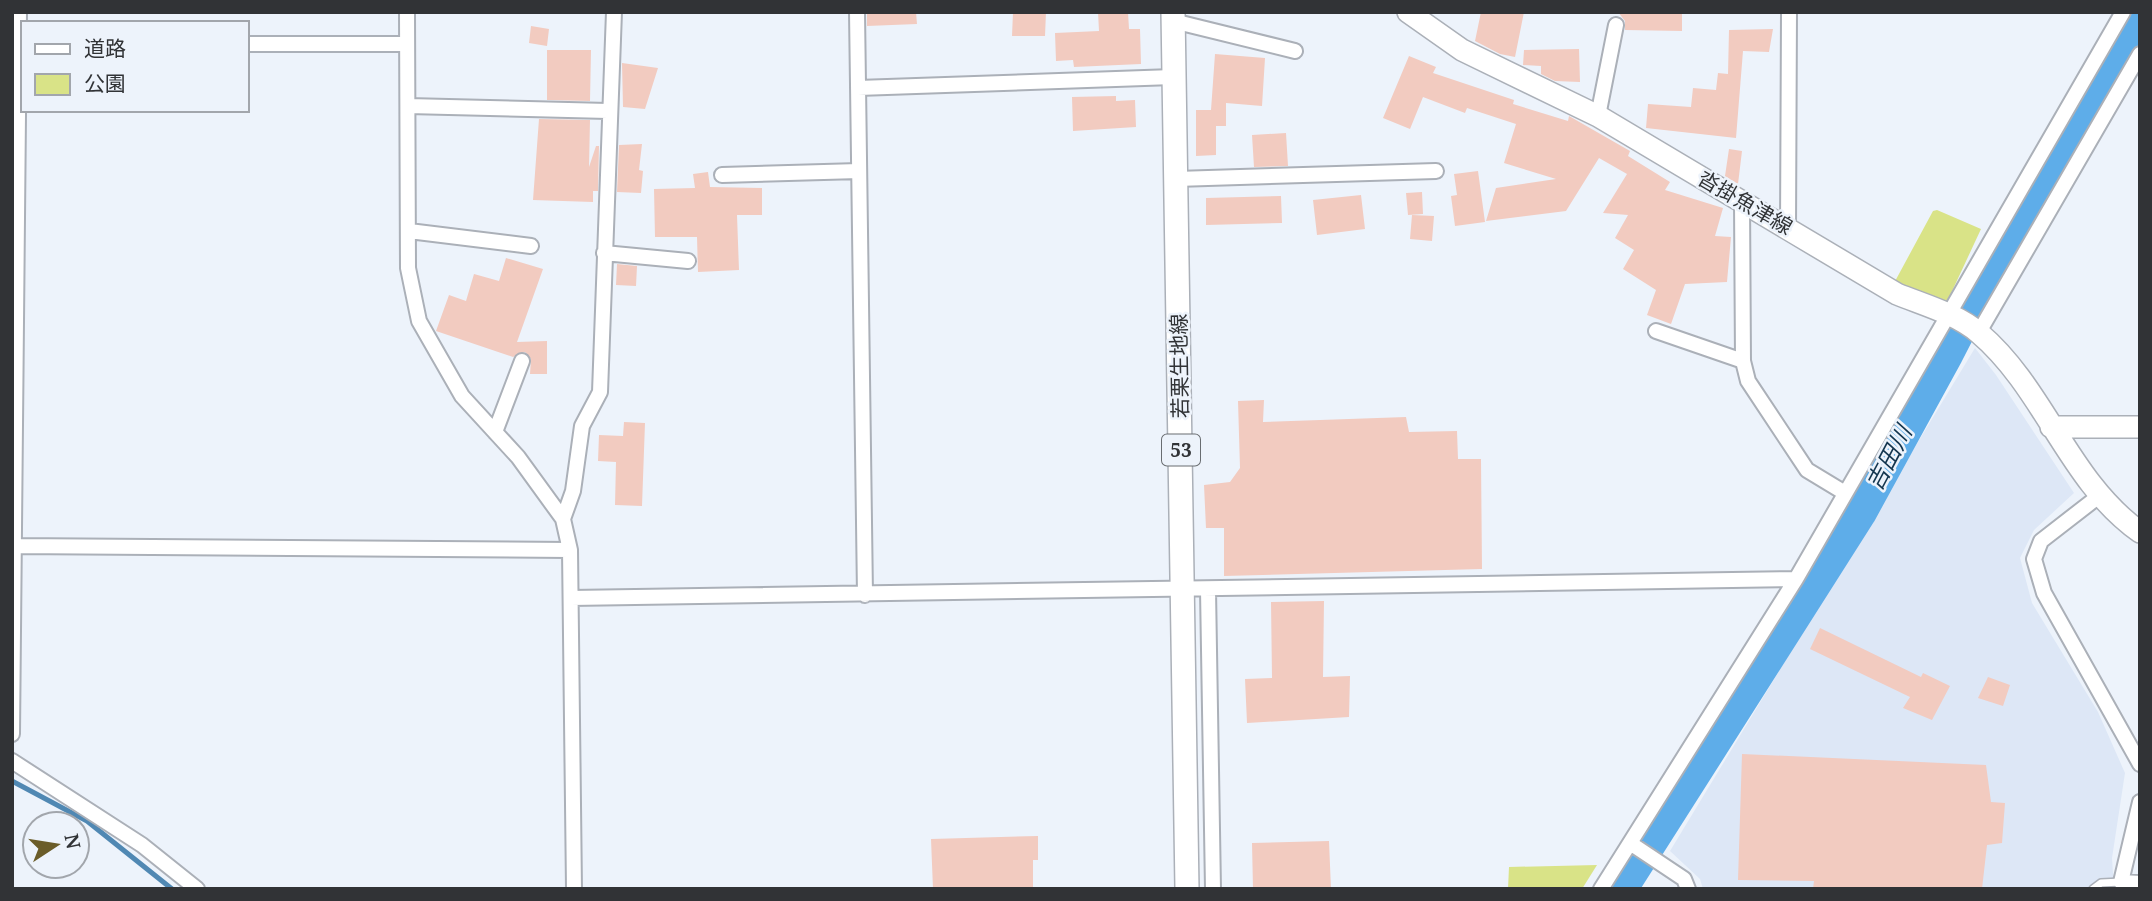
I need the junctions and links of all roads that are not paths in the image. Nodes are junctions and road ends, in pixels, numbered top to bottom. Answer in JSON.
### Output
{"nodes":[{"id":1,"x":19,"y":12,"type":"edge"},
{"id":2,"x":407,"y":12,"type":"edge"},
{"id":3,"x":614,"y":12,"type":"edge"},
{"id":4,"x":857,"y":12,"type":"edge"},
{"id":5,"x":1408,"y":12,"type":"edge"},
{"id":6,"x":1789,"y":12,"type":"edge"},
{"id":7,"x":2123,"y":12,"type":"edge"},
{"id":8,"x":1173,"y":17,"type":"edge"},
{"id":9,"x":1616,"y":24,"type":"dead end"},
{"id":10,"x":18,"y":44,"type":"edge"},
{"id":11,"x":248,"y":44,"type":"edge"},
{"id":12,"x":407,"y":44,"type":"junction"},
{"id":13,"x":1294,"y":51,"type":"dead end"},
{"id":14,"x":2140,"y":54,"type":"edge"},
{"id":15,"x":1173,"y":77,"type":"junction"},
{"id":16,"x":858,"y":88,"type":"junction"},
{"id":17,"x":408,"y":106,"type":"junction"},
{"id":18,"x":608,"y":111,"type":"junction"},
{"id":19,"x":1598,"y":116,"type":"junction"},
{"id":20,"x":1436,"y":170,"type":"dead end"},
{"id":21,"x":859,"y":171,"type":"junction"},
{"id":22,"x":722,"y":175,"type":"dead end"},
{"id":23,"x":1176,"y":179,"type":"junction"},
{"id":24,"x":1742,"y":201,"type":"junction"},
{"id":25,"x":1788,"y":228,"type":"junction"},
{"id":26,"x":409,"y":231,"type":"junction"},
{"id":27,"x":531,"y":246,"type":"dead end"},
{"id":28,"x":604,"y":253,"type":"junction"},
{"id":29,"x":688,"y":261,"type":"dead end"},
{"id":30,"x":1950,"y":316,"type":"junction"},
{"id":31,"x":1656,"y":331,"type":"dead end"},
{"id":32,"x":1976,"y":331,"type":"junction"},
{"id":33,"x":522,"y":361,"type":"dead end"},
{"id":34,"x":1742,"y":361,"type":"junction"},
{"id":35,"x":2051,"y":427,"type":"junction"},
{"id":36,"x":2140,"y":427,"type":"edge"},
{"id":37,"x":495,"y":432,"type":"junction"},
{"id":38,"x":1845,"y":493,"type":"junction"},
{"id":39,"x":2099,"y":496,"type":"junction"},
{"id":40,"x":563,"y":519,"type":"junction"},
{"id":41,"x":2140,"y":532,"type":"edge"},
{"id":42,"x":14,"y":546,"type":"edge"},
{"id":43,"x":570,"y":550,"type":"junction"},
{"id":44,"x":1796,"y":579,"type":"junction"},
{"id":45,"x":1182,"y":590,"type":"junction"},
{"id":46,"x":1208,"y":590,"type":"junction"},
{"id":47,"x":865,"y":594,"type":"junction"},
{"id":48,"x":571,"y":598,"type":"junction"},
{"id":49,"x":12,"y":734,"type":"edge"},
{"id":50,"x":12,"y":761,"type":"edge"},
{"id":51,"x":2140,"y":764,"type":"edge"},
{"id":52,"x":2140,"y":802,"type":"edge"},
{"id":53,"x":1630,"y":843,"type":"junction"},
{"id":54,"x":2121,"y":882,"type":"junction"},
{"id":55,"x":2140,"y":883,"type":"edge"},
{"id":56,"x":197,"y":889,"type":"edge"},
{"id":57,"x":574,"y":889,"type":"edge"},
{"id":58,"x":1187,"y":889,"type":"edge"},
{"id":59,"x":1213,"y":889,"type":"edge"},
{"id":60,"x":1601,"y":889,"type":"edge"},
{"id":61,"x":1688,"y":889,"type":"edge"},
{"id":62,"x":2093,"y":889,"type":"edge"}],
"edges":[{"from":1,"to":10,"type":"street"},
{"from":2,"to":12,"type":"street"},
{"from":3,"to":18,"type":"street"},
{"from":4,"to":16,"type":"street"},
{"from":5,"to":19,"type":"main road","name":"沓掛魚津線"},
{"from":6,"to":25,"type":"street"},
{"from":7,"to":30,"type":"street"},
{"from":8,"to":13,"type":"street"},
{"from":8,"to":15,"type":"main road","name":"若栗生地線","number":"53"},
{"from":9,"to":19,"type":"street"},
{"from":10,"to":42,"type":"street"},
{"from":11,"to":12,"type":"street"},
{"from":12,"to":17,"type":"street"},
{"from":14,"to":32,"type":"street"},
{"from":15,"to":16,"type":"street"},
{"from":15,"to":23,"type":"main road","name":"若栗生地線","number":"53"},
{"from":16,"to":21,"type":"street"},
{"from":17,"to":18,"type":"street"},
{"from":17,"to":26,"type":"street"},
{"from":18,"to":28,"type":"street"},
{"from":19,"to":24,"type":"main road","name":"沓掛魚津線"},
{"from":20,"to":23,"type":"street"},
{"from":21,"to":22,"type":"street"},
{"from":21,"to":47,"type":"street"},
{"from":23,"to":45,"type":"main road","name":"若栗生地線","number":"53"},
{"from":24,"to":25,"type":"main road","name":"沓掛魚津線"},
{"from":24,"to":34,"type":"street"},
{"from":25,"to":30,"type":"main road","name":"沓掛魚津線"},
{"from":26,"to":27,"type":"street"},
{"from":26,"to":37,"type":"street"},
{"from":28,"to":29,"type":"street"},
{"from":28,"to":40,"type":"street"},
{"from":30,"to":32,"type":"main road","name":"沓掛魚津線"},
{"from":30,"to":38,"type":"street"},
{"from":31,"to":34,"type":"street"},
{"from":32,"to":35,"type":"main road","name":"沓掛魚津線"},
{"from":33,"to":37,"type":"street"},
{"from":34,"to":38,"type":"street"},
{"from":35,"to":36,"type":"main road"},
{"from":35,"to":39,"type":"main road","name":"沓掛魚津線"},
{"from":37,"to":40,"type":"street"},
{"from":38,"to":44,"type":"street"},
{"from":39,"to":41,"type":"main road","name":"沓掛魚津線"},
{"from":39,"to":51,"type":"street"},
{"from":40,"to":43,"type":"street"},
{"from":42,"to":43,"type":"street"},
{"from":42,"to":49,"type":"street"},
{"from":43,"to":48,"type":"street"},
{"from":44,"to":46,"type":"street"},
{"from":44,"to":53,"type":"street"},
{"from":45,"to":46,"type":"street"},
{"from":45,"to":47,"type":"street"},
{"from":45,"to":58,"type":"main road","name":"若栗生地線","number":"53"},
{"from":46,"to":59,"type":"street"},
{"from":47,"to":48,"type":"street"},
{"from":48,"to":57,"type":"street"},
{"from":50,"to":56,"type":"street"},
{"from":52,"to":54,"type":"street"},
{"from":53,"to":60,"type":"street"},
{"from":53,"to":61,"type":"street"},
{"from":54,"to":55,"type":"street"},
{"from":54,"to":62,"type":"lane"}]}
